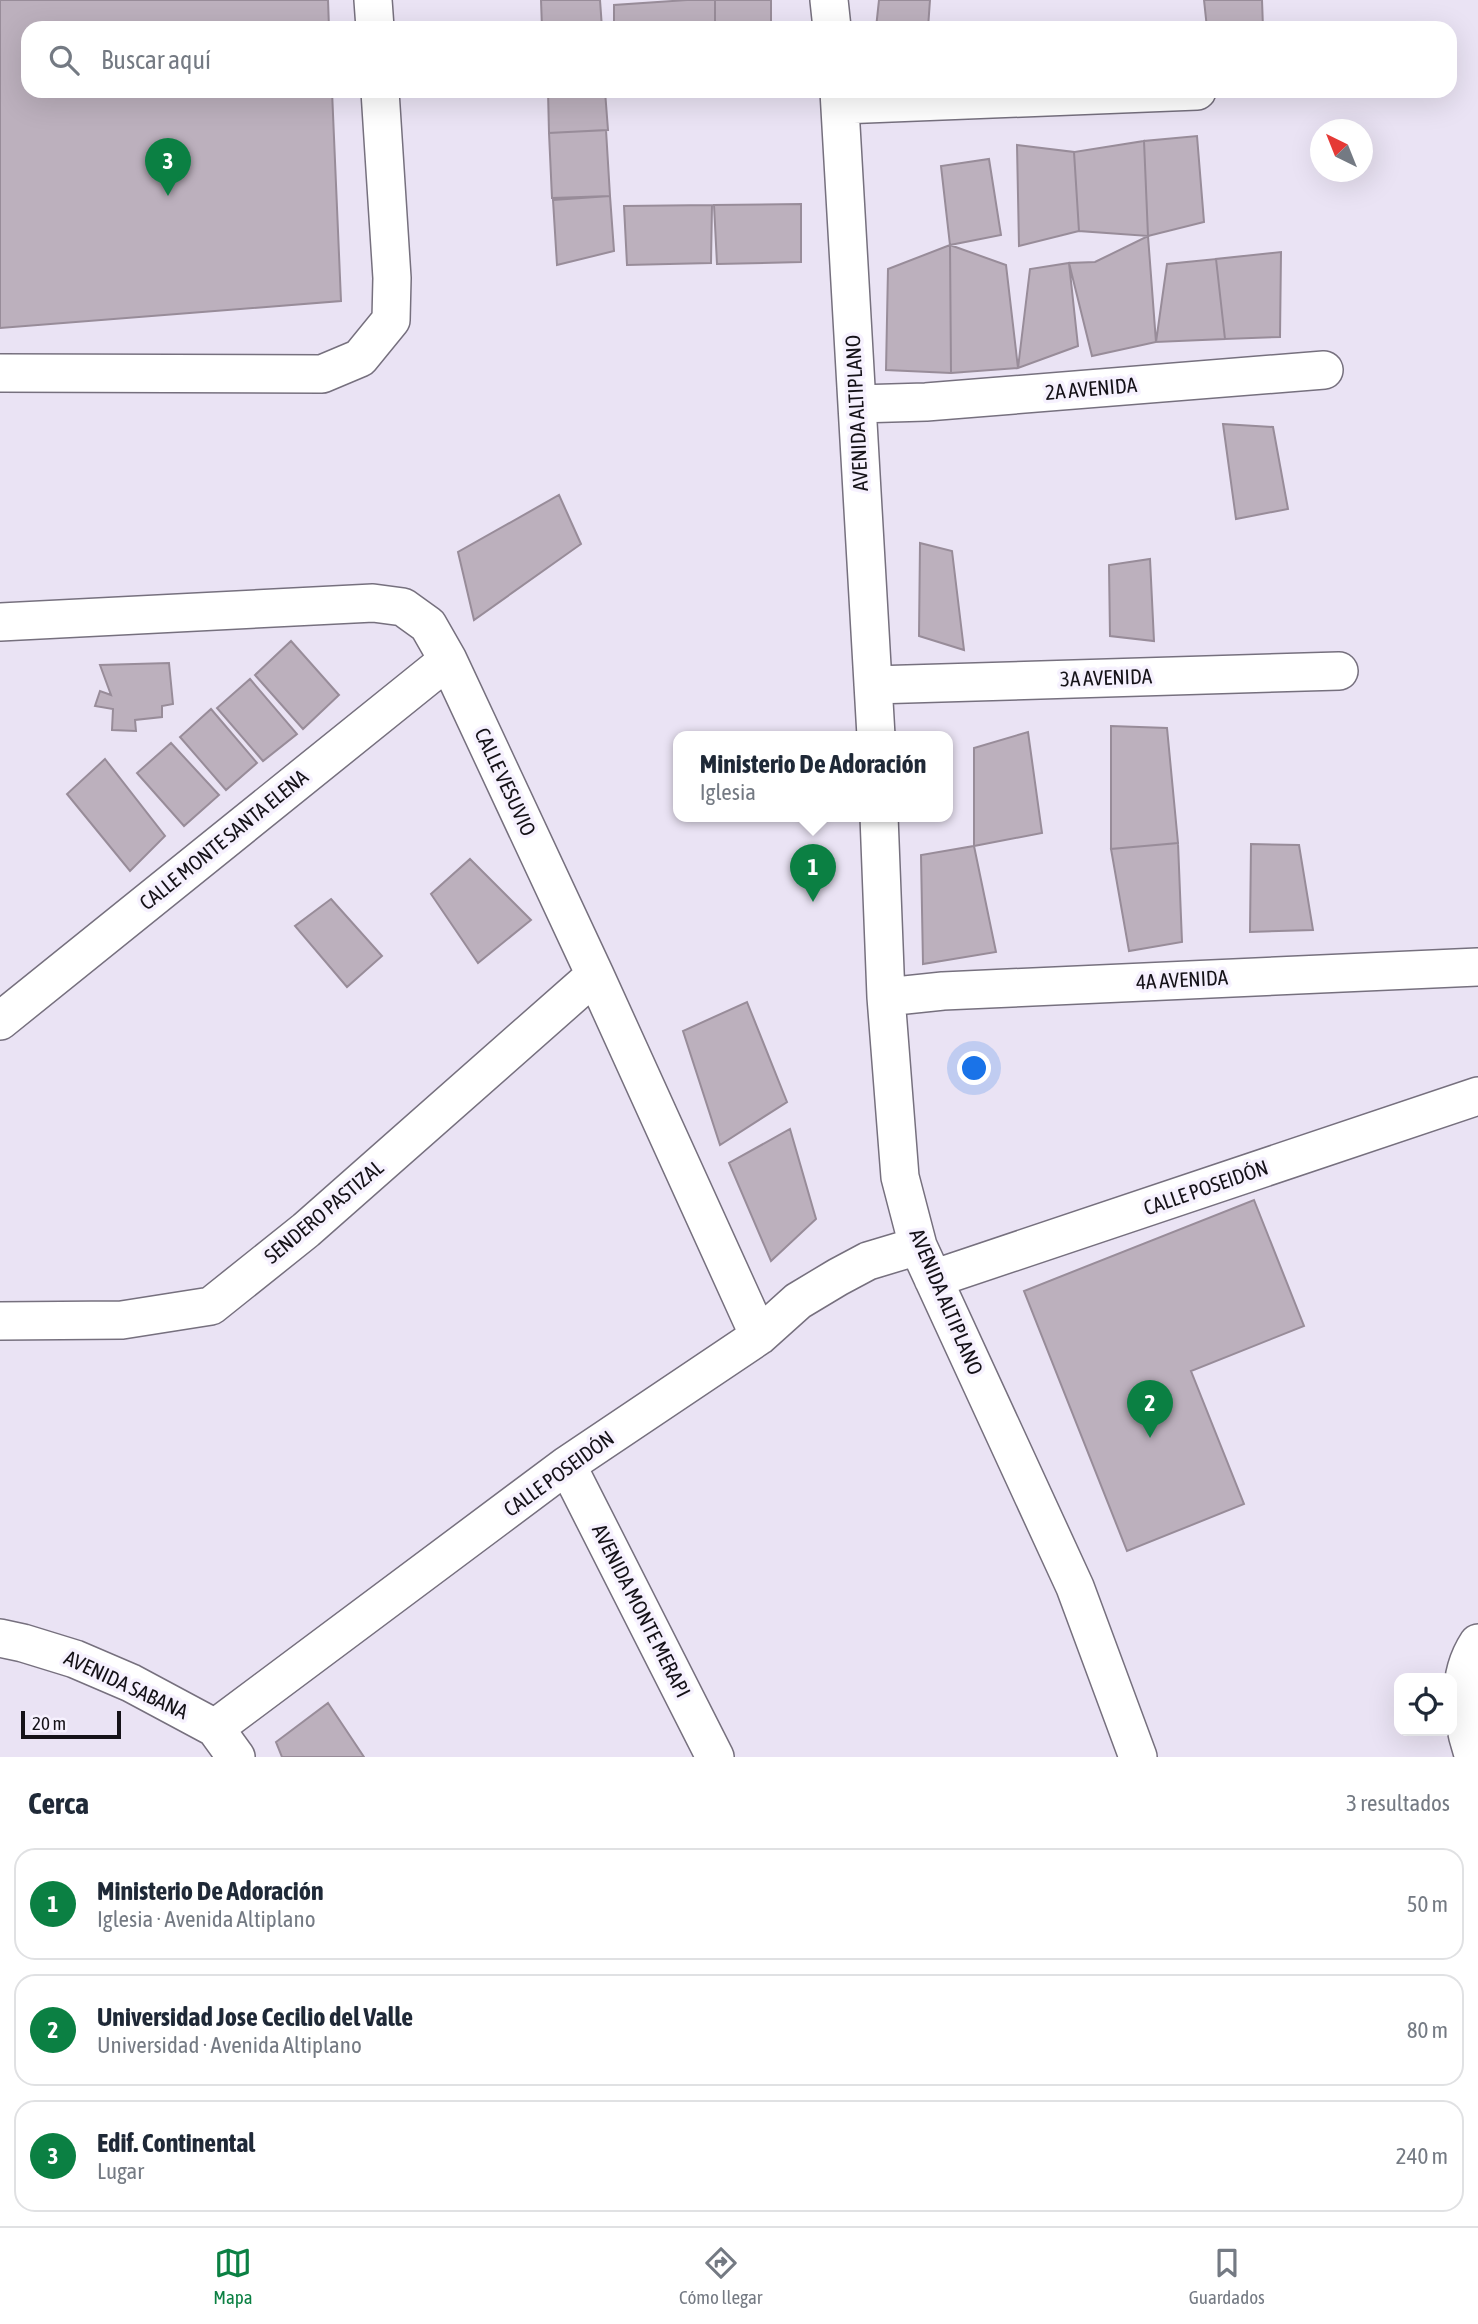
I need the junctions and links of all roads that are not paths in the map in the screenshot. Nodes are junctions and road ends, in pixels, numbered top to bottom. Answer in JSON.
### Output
{"nodes":[{"id":1,"x":373,"y":0,"type":"edge"},
{"id":2,"x":830,"y":0,"type":"edge"},
{"id":3,"x":374,"y":21,"type":"edge"},
{"id":4,"x":832,"y":21,"type":"edge"},
{"id":5,"x":380,"y":98,"type":"edge"},
{"id":6,"x":840,"y":98,"type":"edge"},
{"id":7,"x":1324,"y":370,"type":"dead end"},
{"id":8,"x":0,"y":373,"type":"edge"},
{"id":9,"x":857,"y":404,"type":"junction"},
{"id":10,"x":0,"y":622,"type":"edge"},
{"id":11,"x":448,"y":660,"type":"junction"},
{"id":12,"x":1339,"y":671,"type":"dead end"},
{"id":13,"x":873,"y":685,"type":"junction"},
{"id":14,"x":876,"y":731,"type":"edge"},
{"id":15,"x":879,"y":822,"type":"edge"},
{"id":16,"x":1478,"y":967,"type":"edge"},
{"id":17,"x":594,"y":975,"type":"junction"},
{"id":18,"x":887,"y":997,"type":"junction"},
{"id":19,"x":0,"y":1021,"type":"edge"},
{"id":20,"x":1478,"y":1096,"type":"edge"},
{"id":21,"x":918,"y":1246,"type":"junction"},
{"id":22,"x":933,"y":1279,"type":"junction"},
{"id":23,"x":0,"y":1321,"type":"edge"},
{"id":24,"x":759,"y":1336,"type":"junction"},
{"id":25,"x":567,"y":1465,"type":"junction"},
{"id":26,"x":0,"y":1638,"type":"edge"},
{"id":27,"x":1478,"y":1643,"type":"edge"},
{"id":28,"x":226,"y":1743,"type":"edge"},
{"id":29,"x":715,"y":1757,"type":"edge"},
{"id":30,"x":1138,"y":1757,"type":"edge"},
{"id":31,"x":1474,"y":1757,"type":"edge"}],
"edges":[{"from":1,"to":3,"type":"street"},
{"from":2,"to":4,"type":"street"},
{"from":5,"to":8,"type":"street"},
{"from":6,"to":9,"type":"street","name":"AVENIDA ALTIPLANO"},
{"from":7,"to":9,"type":"street","name":"2A AVENIDA"},
{"from":9,"to":13,"type":"street","name":"AVENIDA ALTIPLANO"},
{"from":10,"to":11,"type":"street","name":"CALLE VESUVIO"},
{"from":11,"to":17,"type":"street","name":"CALLE VESUVIO"},
{"from":11,"to":19,"type":"street","name":"CALLE MONTE SANTA ELENA"},
{"from":12,"to":13,"type":"street","name":"3A AVENIDA"},
{"from":13,"to":14,"type":"street","name":"AVENIDA ALTIPLANO"},
{"from":15,"to":18,"type":"street","name":"AVENIDA ALTIPLANO"},
{"from":16,"to":18,"type":"street","name":"4A AVENIDA"},
{"from":17,"to":23,"type":"street","name":"SENDERO PASTIZAL"},
{"from":17,"to":24,"type":"street","name":"CALLE VESUVIO"},
{"from":18,"to":21,"type":"street","name":"AVENIDA ALTIPLANO"},
{"from":20,"to":22,"type":"street","name":"CALLE POSEIDÓN"},
{"from":21,"to":22,"type":"street","name":"AVENIDA ALTIPLANO"},
{"from":21,"to":24,"type":"street","name":"CALLE POSEIDÓN"},
{"from":22,"to":30,"type":"street","name":"AVENIDA ALTIPLANO"},
{"from":24,"to":25,"type":"street","name":"CALLE POSEIDÓN"},
{"from":25,"to":28,"type":"street","name":"CALLE POSEIDÓN"},
{"from":25,"to":29,"type":"street","name":"AVENIDA MONTE MERAPI"},
{"from":26,"to":28,"type":"street","name":"AVENIDA SABANA"},
{"from":27,"to":31,"type":"street"}]}
